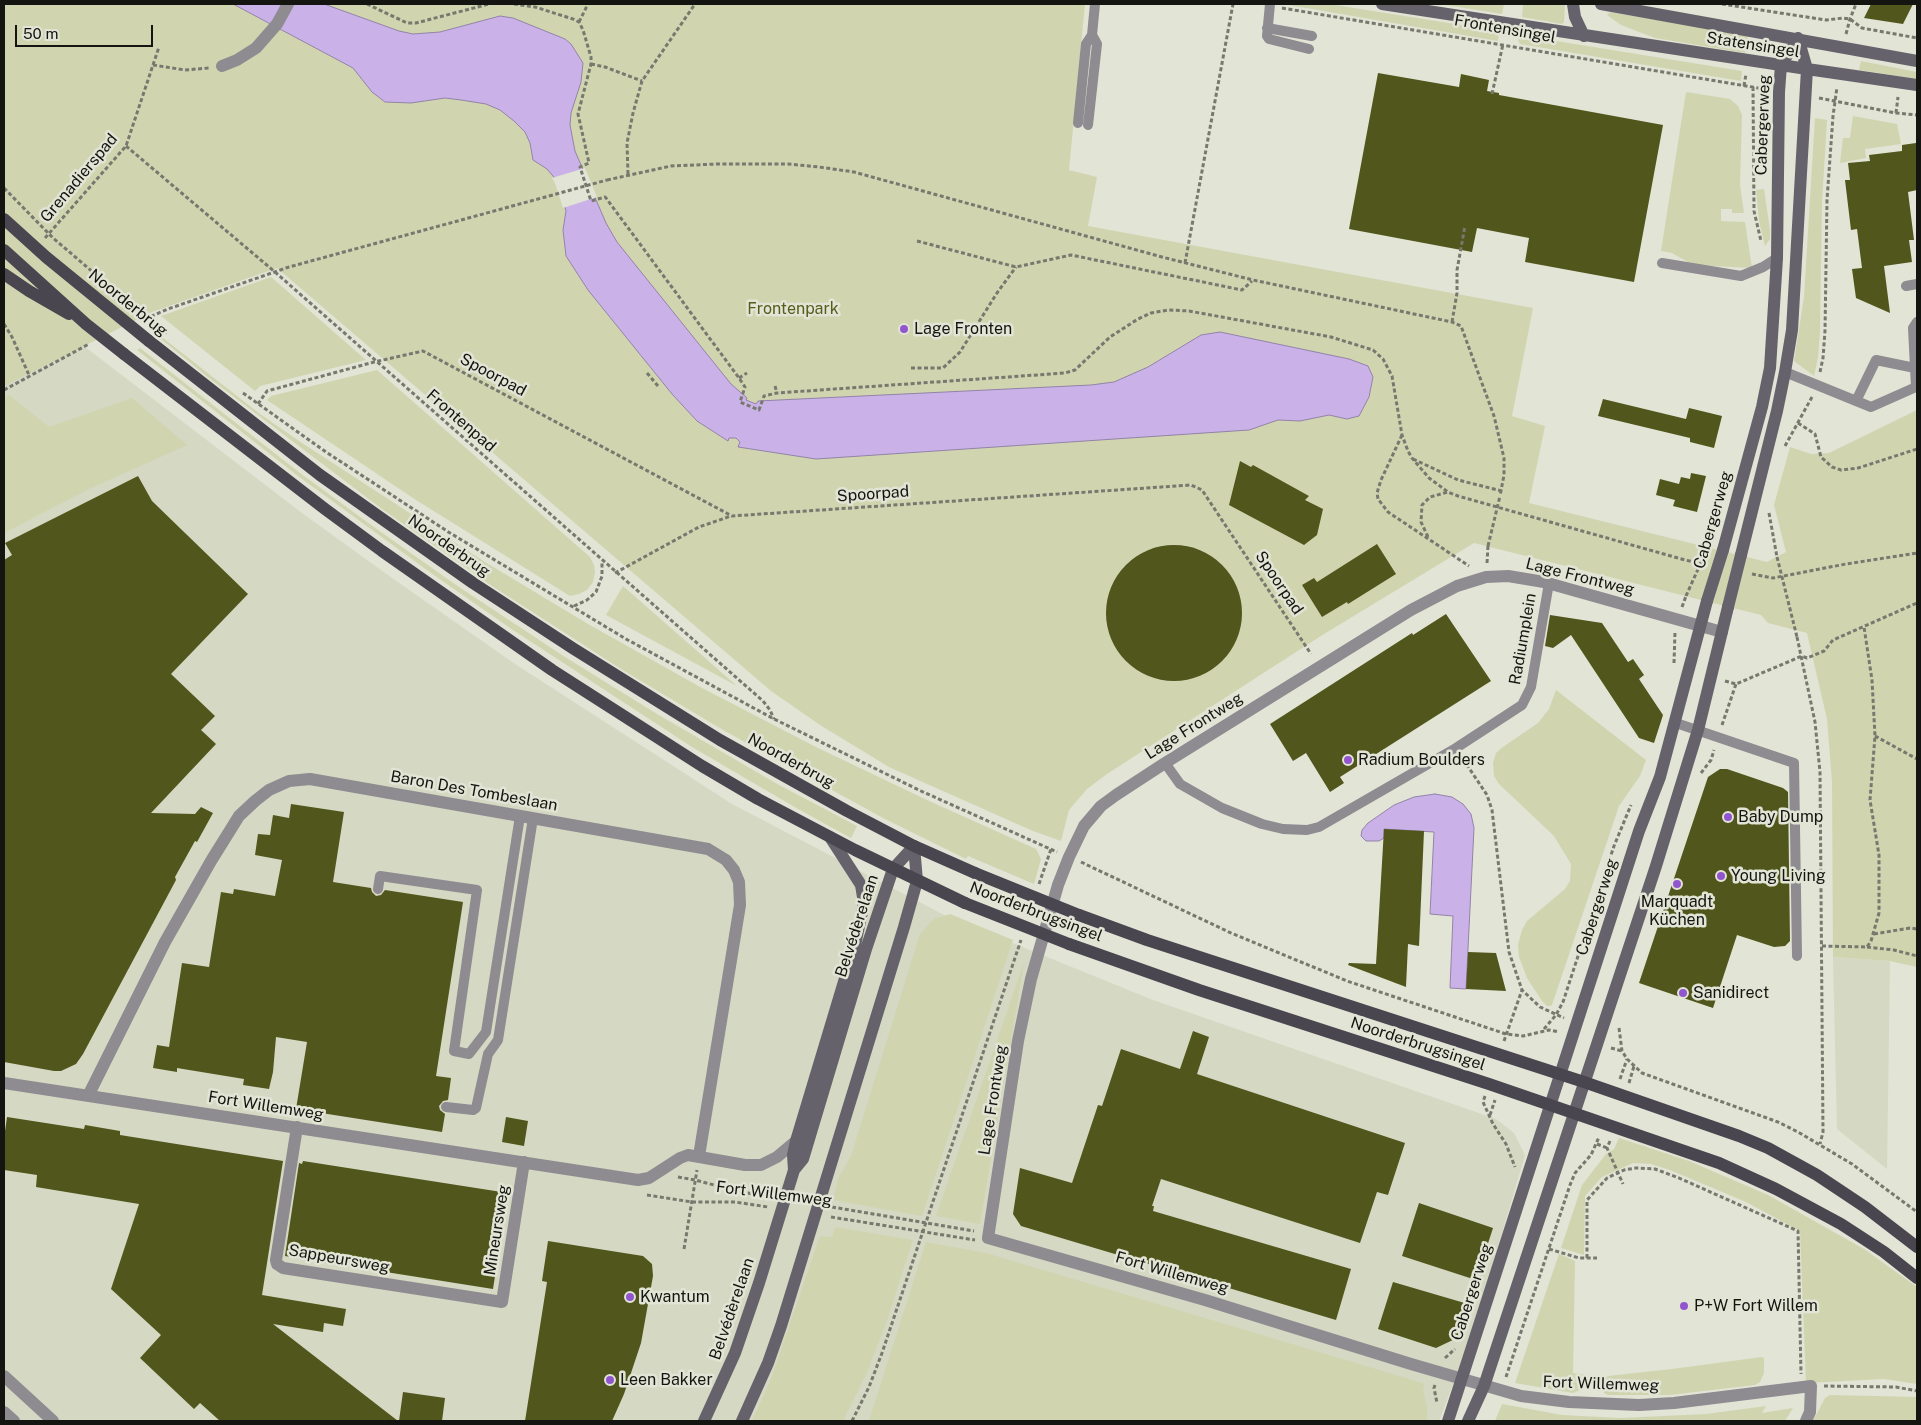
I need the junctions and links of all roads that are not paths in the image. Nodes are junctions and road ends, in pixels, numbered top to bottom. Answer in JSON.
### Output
{"nodes":[{"id":1,"x":288,"y":4,"type":"edge"},
{"id":2,"x":1096,"y":4,"type":"edge"},
{"id":3,"x":1382,"y":4,"type":"edge"},
{"id":4,"x":1573,"y":4,"type":"edge"},
{"id":5,"x":1601,"y":4,"type":"edge"},
{"id":6,"x":1270,"y":5,"type":"edge"},
{"id":7,"x":1617,"y":5,"type":"edge"},
{"id":8,"x":1267,"y":28,"type":"junction"},
{"id":9,"x":1312,"y":36,"type":"dead end"},
{"id":10,"x":1584,"y":36,"type":"junction"},
{"id":11,"x":1798,"y":38,"type":"junction"},
{"id":12,"x":1309,"y":49,"type":"dead end"},
{"id":13,"x":1917,"y":61,"type":"edge"},
{"id":14,"x":1782,"y":65,"type":"junction"},
{"id":15,"x":222,"y":66,"type":"dead end"},
{"id":16,"x":1807,"y":69,"type":"junction"},
{"id":17,"x":1917,"y":85,"type":"edge"},
{"id":18,"x":1083,"y":124,"type":"dead end"},
{"id":19,"x":4,"y":219,"type":"edge"},
{"id":20,"x":4,"y":250,"type":"edge"},
{"id":21,"x":1777,"y":258,"type":"junction"},
{"id":22,"x":1662,"y":263,"type":"dead end"},
{"id":23,"x":4,"y":274,"type":"edge"},
{"id":24,"x":1917,"y":284,"type":"edge"},
{"id":25,"x":1906,"y":286,"type":"dead end"},
{"id":26,"x":1917,"y":322,"type":"edge"},
{"id":27,"x":86,"y":324,"type":"junction"},
{"id":28,"x":1915,"y":368,"type":"junction"},
{"id":29,"x":1785,"y":372,"type":"junction"},
{"id":30,"x":1856,"y":401,"type":"junction"},
{"id":31,"x":1549,"y":584,"type":"junction"},
{"id":32,"x":1701,"y":626,"type":"junction"},
{"id":33,"x":1722,"y":632,"type":"junction"},
{"id":34,"x":1676,"y":723,"type":"junction"},
{"id":35,"x":1698,"y":730,"type":"junction"},
{"id":36,"x":1165,"y":763,"type":"junction"},
{"id":37,"x":526,"y":817,"type":"junction"},
{"id":38,"x":830,"y":838,"type":"junction"},
{"id":39,"x":914,"y":846,"type":"junction"},
{"id":40,"x":893,"y":869,"type":"junction"},
{"id":41,"x":917,"y":881,"type":"junction"},
{"id":42,"x":378,"y":889,"type":"dead end"},
{"id":43,"x":1797,"y":956,"type":"dead end"},
{"id":44,"x":1560,"y":1074,"type":"junction"},
{"id":45,"x":1584,"y":1082,"type":"junction"},
{"id":46,"x":4,"y":1083,"type":"edge"},
{"id":47,"x":88,"y":1096,"type":"junction"},
{"id":48,"x":1550,"y":1105,"type":"junction"},
{"id":49,"x":446,"y":1107,"type":"dead end"},
{"id":50,"x":1574,"y":1113,"type":"junction"},
{"id":51,"x":297,"y":1127,"type":"junction"},
{"id":52,"x":796,"y":1141,"type":"junction"},
{"id":53,"x":699,"y":1156,"type":"junction"},
{"id":54,"x":524,"y":1162,"type":"junction"},
{"id":55,"x":794,"y":1170,"type":"junction"},
{"id":56,"x":988,"y":1238,"type":"joint"},
{"id":57,"x":1917,"y":1248,"type":"edge"},
{"id":58,"x":1917,"y":1278,"type":"edge"},
{"id":59,"x":502,"y":1302,"type":"joint"},
{"id":60,"x":4,"y":1376,"type":"edge"},
{"id":61,"x":1461,"y":1379,"type":"junction"},
{"id":62,"x":1484,"y":1386,"type":"junction"},
{"id":63,"x":4,"y":1412,"type":"edge"},
{"id":64,"x":14,"y":1421,"type":"edge"},
{"id":65,"x":53,"y":1421,"type":"edge"},
{"id":66,"x":704,"y":1421,"type":"edge"},
{"id":67,"x":742,"y":1421,"type":"edge"},
{"id":68,"x":1448,"y":1421,"type":"edge"},
{"id":69,"x":1468,"y":1421,"type":"edge"},
{"id":70,"x":1806,"y":1421,"type":"edge"}],
"edges":[{"from":1,"to":15,"type":"street"},
{"from":2,"to":18,"type":"lane"},
{"from":3,"to":10,"type":"street","name":"Frontensingel"},
{"from":4,"to":10,"type":"street"},
{"from":5,"to":7,"type":"street","name":"Statensingel"},
{"from":6,"to":8,"type":"lane"},
{"from":7,"to":11,"type":"street","name":"Statensingel"},
{"from":8,"to":9,"type":"lane"},
{"from":8,"to":12,"type":"lane"},
{"from":10,"to":14,"type":"street","name":"Statensingel"},
{"from":11,"to":13,"type":"street","name":"Statensingel"},
{"from":11,"to":14,"type":"street","name":"Cabergerweg"},
{"from":11,"to":16,"type":"street","name":"Cabergerweg"},
{"from":14,"to":16,"type":"street","name":"Statensingel"},
{"from":14,"to":21,"type":"street","name":"Cabergerweg"},
{"from":16,"to":17,"type":"street","name":"Statensingel"},
{"from":16,"to":29,"type":"street","name":"Cabergerweg"},
{"from":19,"to":39,"type":"main road","name":"Noorderbrug","bridge":true},
{"from":20,"to":27,"type":"main road","bridge":true},
{"from":21,"to":22,"type":"lane"},
{"from":21,"to":32,"type":"street","name":"Cabergerweg","bridge":true},
{"from":23,"to":27,"type":"main road","bridge":true},
{"from":24,"to":25,"type":"lane"},
{"from":26,"to":28,"type":"lane"},
{"from":27,"to":38,"type":"main road","bridge":true},
{"from":28,"to":30,"type":"lane"},
{"from":28,"to":30,"type":"lane"},
{"from":29,"to":30,"type":"lane"},
{"from":29,"to":33,"type":"street","name":"Cabergerweg","bridge":true},
{"from":31,"to":32,"type":"street","name":"Lage Frontweg"},
{"from":31,"to":36,"type":"street","name":"Lage Frontweg"},
{"from":31,"to":36,"type":"lane","name":"Radiumplein"},
{"from":32,"to":33,"type":"street","name":"Lage Frontweg"},
{"from":32,"to":34,"type":"street","name":"Cabergerweg"},
{"from":33,"to":35,"type":"street","name":"Cabergerweg"},
{"from":34,"to":35,"type":"lane"},
{"from":34,"to":44,"type":"street","name":"Cabergerweg"},
{"from":35,"to":43,"type":"lane"},
{"from":35,"to":45,"type":"street","name":"Cabergerweg"},
{"from":36,"to":56,"type":"street","name":"Lage Frontweg"},
{"from":37,"to":42,"type":"lane"},
{"from":37,"to":47,"type":"street","name":"Baron Des Tombeslaan"},
{"from":37,"to":49,"type":"lane"},
{"from":37,"to":53,"type":"street","name":"Baron Des Tombeslaan"},
{"from":38,"to":40,"type":"main road"},
{"from":38,"to":52,"type":"street"},
{"from":39,"to":40,"type":"street","name":"Belvédèrelaan"},
{"from":39,"to":41,"type":"street"},
{"from":39,"to":44,"type":"main road","name":"Noorderbrugsingel","bridge":true},
{"from":40,"to":41,"type":"main road","name":"Noorderbrugsingel"},
{"from":40,"to":55,"type":"street","name":"Belvédèrelaan"},
{"from":41,"to":48,"type":"main road","name":"Noorderbrugsingel","bridge":true},
{"from":41,"to":67,"type":"street"},
{"from":44,"to":45,"type":"main road","name":"Noorderbrugsingel"},
{"from":44,"to":48,"type":"street","name":"Cabergerweg"},
{"from":45,"to":50,"type":"street","name":"Cabergerweg"},
{"from":45,"to":57,"type":"main road","name":"Noorderbrugsingel"},
{"from":46,"to":47,"type":"street","name":"Fort Willemweg"},
{"from":47,"to":51,"type":"street","name":"Fort Willemweg"},
{"from":48,"to":50,"type":"main road","name":"Noorderbrugsingel"},
{"from":48,"to":61,"type":"street","name":"Cabergerweg"},
{"from":50,"to":58,"type":"main road","name":"Noorderbrugsingel"},
{"from":50,"to":62,"type":"street","name":"Cabergerweg"},
{"from":51,"to":54,"type":"street","name":"Fort Willemweg"},
{"from":51,"to":59,"type":"street","name":"Sappeursweg"},
{"from":52,"to":53,"type":"street","name":"Fort Willemweg"},
{"from":52,"to":55,"type":"street"},
{"from":53,"to":54,"type":"street","name":"Fort Willemweg"},
{"from":54,"to":59,"type":"street","name":"Mineursweg"},
{"from":55,"to":66,"type":"street","name":"Belvédèrelaan"},
{"from":56,"to":61,"type":"street","name":"Fort Willemweg"},
{"from":60,"to":65,"type":"street"},
{"from":61,"to":62,"type":"street","name":"Fort Willemweg"},
{"from":61,"to":68,"type":"street","name":"Cabergerweg"},
{"from":62,"to":69,"type":"street","name":"Cabergerweg"},
{"from":62,"to":70,"type":"street","name":"Fort Willemweg"},
{"from":63,"to":64,"type":"street"}]}
